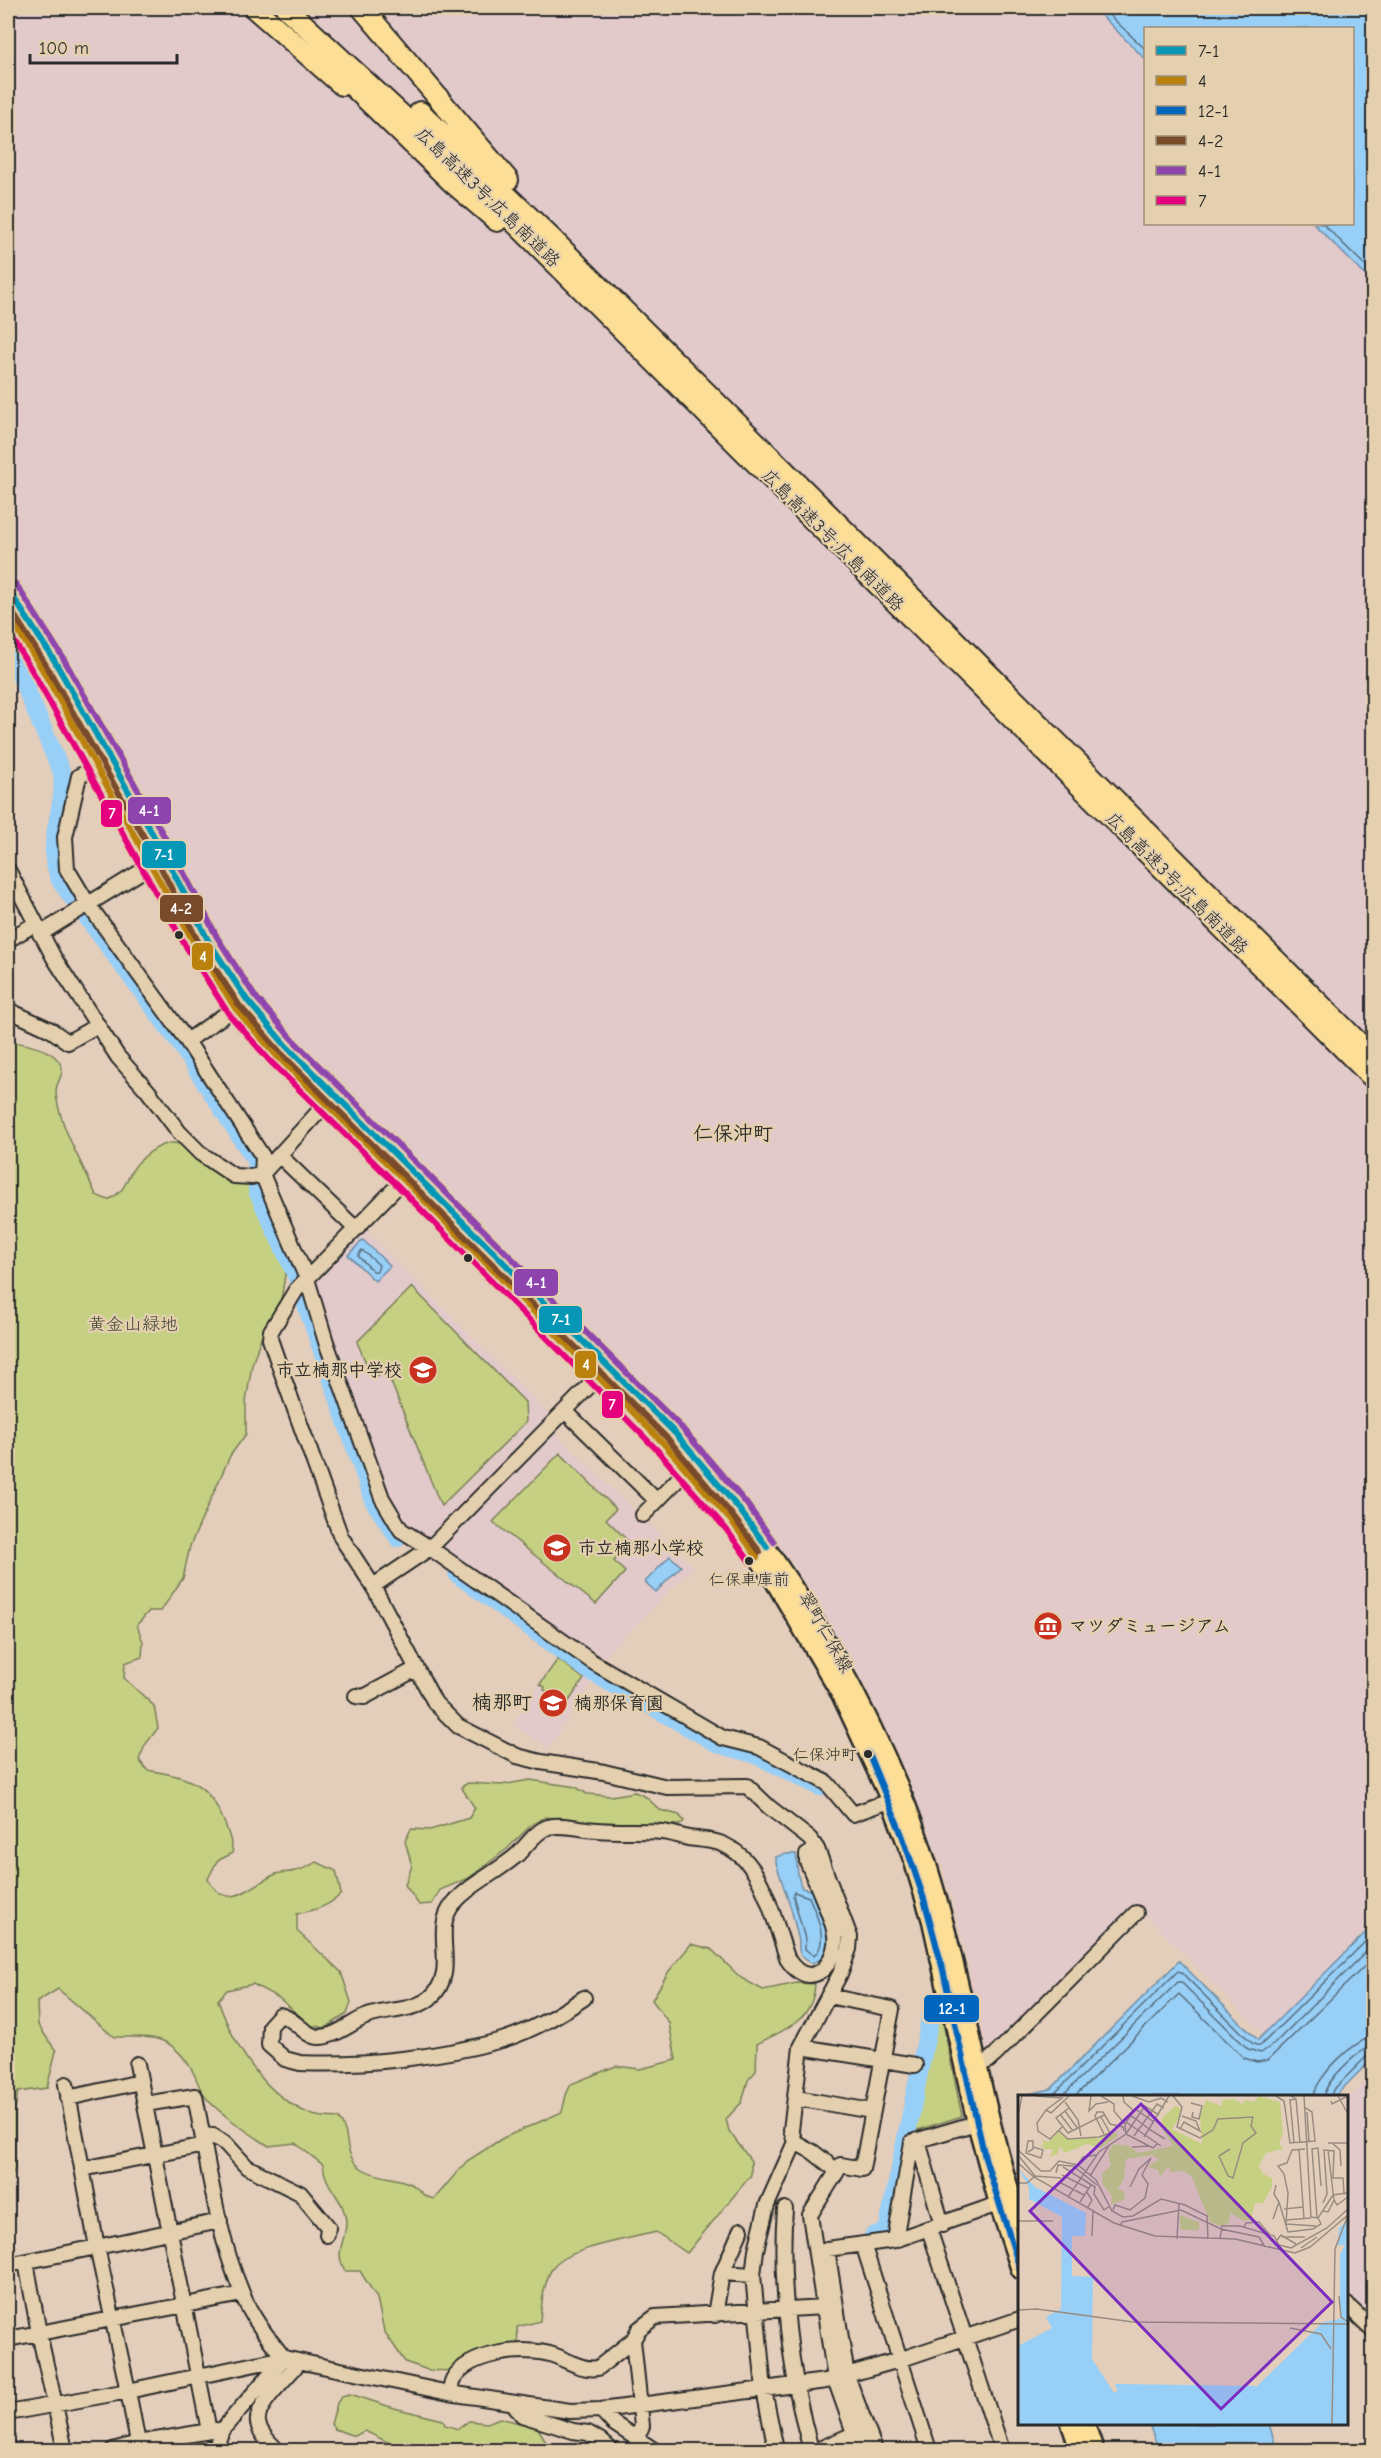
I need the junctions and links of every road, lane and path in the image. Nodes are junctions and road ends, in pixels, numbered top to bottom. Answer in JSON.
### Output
{"nodes":[{"id":1,"x":254,"y":8,"type":"edge"},
{"id":2,"x":271,"y":8,"type":"edge"},
{"id":3,"x":286,"y":8,"type":"edge"},
{"id":4,"x":305,"y":8,"type":"edge"},
{"id":5,"x":363,"y":8,"type":"edge"},
{"id":6,"x":413,"y":145,"type":"junction"},
{"id":7,"x":610,"y":318,"type":"junction"},
{"id":8,"x":710,"y":396,"type":"junction"},
{"id":9,"x":8,"y":589,"type":"edge"},
{"id":10,"x":8,"y":615,"type":"edge"},
{"id":11,"x":98,"y":767,"type":"junction"},
{"id":12,"x":159,"y":860,"type":"junction"},
{"id":13,"x":8,"y":870,"type":"edge"},
{"id":14,"x":84,"y":907,"type":"junction"},
{"id":15,"x":38,"y":929,"type":"junction"},
{"id":16,"x":8,"y":940,"type":"edge"},
{"id":17,"x":241,"y":1004,"type":"junction"},
{"id":18,"x":8,"y":1010,"type":"edge"},
{"id":19,"x":98,"y":1024,"type":"junction"},
{"id":20,"x":187,"y":1041,"type":"junction"},
{"id":21,"x":1374,"y":1058,"type":"edge"},
{"id":22,"x":1374,"y":1079,"type":"edge"},
{"id":23,"x":330,"y":1099,"type":"junction"},
{"id":24,"x":279,"y":1155,"type":"junction"},
{"id":25,"x":259,"y":1175,"type":"junction"},
{"id":26,"x":408,"y":1175,"type":"junction"},
{"id":27,"x":356,"y":1229,"type":"junction"},
{"id":28,"x":302,"y":1284,"type":"junction"},
{"id":29,"x":604,"y":1372,"type":"junction"},
{"id":30,"x":565,"y":1411,"type":"junction"},
{"id":31,"x":687,"y":1470,"type":"junction"},
{"id":32,"x":657,"y":1501,"type":"junction"},
{"id":33,"x":643,"y":1515,"type":"dead end"},
{"id":34,"x":430,"y":1548,"type":"junction"},
{"id":35,"x":373,"y":1586,"type":"junction"},
{"id":36,"x":817,"y":1639,"type":"junction"},
{"id":37,"x":417,"y":1669,"type":"junction"},
{"id":38,"x":356,"y":1696,"type":"dead end"},
{"id":39,"x":896,"y":1798,"type":"junction"},
{"id":40,"x":817,"y":1848,"type":"junction"},
{"id":41,"x":1136,"y":1913,"type":"dead end"},
{"id":42,"x":828,"y":1996,"type":"junction"},
{"id":43,"x":584,"y":1998,"type":"dead end"},
{"id":44,"x":801,"y":2047,"type":"junction"},
{"id":45,"x":883,"y":2060,"type":"junction"},
{"id":46,"x":137,"y":2064,"type":"dead end"},
{"id":47,"x":915,"y":2065,"type":"dead end"},
{"id":48,"x":971,"y":2066,"type":"junction"},
{"id":49,"x":140,"y":2082,"type":"junction"},
{"id":50,"x":66,"y":2084,"type":"dead end"},
{"id":51,"x":68,"y":2098,"type":"junction"},
{"id":52,"x":796,"y":2098,"type":"junction"},
{"id":53,"x":145,"y":2104,"type":"junction"},
{"id":54,"x":872,"y":2111,"type":"junction"},
{"id":55,"x":976,"y":2123,"type":"junction"},
{"id":56,"x":204,"y":2140,"type":"junction"},
{"id":57,"x":918,"y":2141,"type":"junction"},
{"id":58,"x":795,"y":2142,"type":"junction"},
{"id":59,"x":154,"y":2155,"type":"junction"},
{"id":60,"x":82,"y":2169,"type":"junction"},
{"id":61,"x":836,"y":2170,"type":"junction"},
{"id":62,"x":998,"y":2204,"type":"junction"},
{"id":63,"x":767,"y":2205,"type":"junction"},
{"id":64,"x":785,"y":2209,"type":"junction"},
{"id":65,"x":810,"y":2215,"type":"junction"},
{"id":66,"x":1018,"y":2215,"type":"edge"},
{"id":67,"x":219,"y":2222,"type":"junction"},
{"id":68,"x":935,"y":2227,"type":"junction"},
{"id":69,"x":741,"y":2230,"type":"dead end"},
{"id":70,"x":170,"y":2232,"type":"junction"},
{"id":71,"x":327,"y":2235,"type":"dead end"},
{"id":72,"x":895,"y":2240,"type":"junction"},
{"id":73,"x":863,"y":2244,"type":"junction"},
{"id":74,"x":98,"y":2247,"type":"junction"},
{"id":75,"x":26,"y":2262,"type":"junction"},
{"id":76,"x":1018,"y":2264,"type":"edge"},
{"id":77,"x":8,"y":2265,"type":"edge"},
{"id":78,"x":722,"y":2273,"type":"junction"},
{"id":79,"x":753,"y":2275,"type":"junction"},
{"id":80,"x":242,"y":2294,"type":"junction"},
{"id":81,"x":184,"y":2304,"type":"junction"},
{"id":82,"x":1348,"y":2305,"type":"edge"},
{"id":83,"x":824,"y":2307,"type":"junction"},
{"id":84,"x":787,"y":2310,"type":"junction"},
{"id":85,"x":756,"y":2313,"type":"junction"},
{"id":86,"x":716,"y":2315,"type":"junction"},
{"id":87,"x":112,"y":2318,"type":"junction"},
{"id":88,"x":1018,"y":2320,"type":"edge"},
{"id":89,"x":1374,"y":2331,"type":"edge"},
{"id":90,"x":39,"y":2333,"type":"junction"},
{"id":91,"x":964,"y":2338,"type":"junction"},
{"id":92,"x":8,"y":2339,"type":"edge"},
{"id":93,"x":633,"y":2340,"type":"junction"},
{"id":94,"x":284,"y":2358,"type":"junction"},
{"id":95,"x":899,"y":2360,"type":"junction"},
{"id":96,"x":299,"y":2362,"type":"junction"},
{"id":97,"x":198,"y":2376,"type":"junction"},
{"id":98,"x":841,"y":2378,"type":"junction"},
{"id":99,"x":796,"y":2386,"type":"junction"},
{"id":100,"x":764,"y":2390,"type":"junction"},
{"id":101,"x":128,"y":2391,"type":"junction"},
{"id":102,"x":449,"y":2393,"type":"junction"},
{"id":103,"x":514,"y":2404,"type":"junction"},
{"id":104,"x":54,"y":2405,"type":"junction"},
{"id":105,"x":639,"y":2406,"type":"junction"},
{"id":106,"x":601,"y":2410,"type":"junction"},
{"id":107,"x":8,"y":2413,"type":"edge"},
{"id":108,"x":1070,"y":2425,"type":"edge"},
{"id":109,"x":1086,"y":2425,"type":"edge"},
{"id":110,"x":216,"y":2431,"type":"junction"},
{"id":111,"x":854,"y":2434,"type":"junction"},
{"id":112,"x":637,"y":2437,"type":"junction"},
{"id":113,"x":138,"y":2443,"type":"junction"},
{"id":114,"x":1082,"y":2448,"type":"edge"},
{"id":115,"x":65,"y":2451,"type":"edge"},
{"id":116,"x":113,"y":2451,"type":"edge"},
{"id":117,"x":215,"y":2451,"type":"edge"},
{"id":118,"x":277,"y":2451,"type":"edge"},
{"id":119,"x":611,"y":2451,"type":"edge"},
{"id":120,"x":654,"y":2451,"type":"edge"},
{"id":121,"x":776,"y":2451,"type":"edge"},
{"id":122,"x":811,"y":2451,"type":"edge"},
{"id":123,"x":817,"y":2451,"type":"edge"},
{"id":124,"x":860,"y":2451,"type":"edge"},
{"id":125,"x":874,"y":2451,"type":"edge"},
{"id":126,"x":930,"y":2451,"type":"edge"},
{"id":127,"x":1002,"y":2451,"type":"edge"}],
"edges":[{"from":1,"to":6,"type":"highway"},
{"from":2,"to":6,"type":"highway"},
{"from":3,"to":7,"type":"highway","name":"広島高速3号;広島南道路"},
{"from":4,"to":8,"type":"highway","name":"広島高速3号;広島南道路"},
{"from":5,"to":8,"type":"highway"},
{"from":6,"to":7,"type":"highway"},
{"from":7,"to":22,"type":"highway","name":"広島高速3号;広島南道路"},
{"from":8,"to":21,"type":"highway","name":"広島高速3号;広島南道路"},
{"from":9,"to":12,"type":"main road","name":"翠町仁保線"},
{"from":10,"to":11,"type":"main road","name":"翠町仁保線"},
{"from":11,"to":12,"type":"main road","name":"翠町仁保線"},
{"from":11,"to":14,"type":"street"},
{"from":12,"to":14,"type":"street"},
{"from":12,"to":17,"type":"main road","name":"翠町仁保線"},
{"from":13,"to":15,"type":"street"},
{"from":14,"to":15,"type":"street"},
{"from":14,"to":20,"type":"street"},
{"from":15,"to":16,"type":"street"},
{"from":15,"to":19,"type":"street"},
{"from":17,"to":20,"type":"street"},
{"from":17,"to":23,"type":"main road","name":"翠町仁保線"},
{"from":18,"to":19,"type":"street"},
{"from":19,"to":25,"type":"street"},
{"from":20,"to":25,"type":"street"},
{"from":23,"to":24,"type":"street"},
{"from":23,"to":26,"type":"main road","name":"翠町仁保線"},
{"from":24,"to":25,"type":"street"},
{"from":24,"to":27,"type":"street"},
{"from":25,"to":28,"type":"street"},
{"from":26,"to":27,"type":"street"},
{"from":26,"to":29,"type":"main road","name":"翠町仁保線"},
{"from":27,"to":28,"type":"street"},
{"from":28,"to":34,"type":"street"},
{"from":28,"to":35,"type":"street"},
{"from":29,"to":30,"type":"street"},
{"from":29,"to":31,"type":"main road","name":"翠町仁保線"},
{"from":29,"to":36,"type":"main road","name":"翠町仁保線"},
{"from":30,"to":32,"type":"street"},
{"from":30,"to":34,"type":"street"},
{"from":31,"to":32,"type":"street"},
{"from":31,"to":36,"type":"main road","name":"翠町仁保線"},
{"from":32,"to":33,"type":"street"},
{"from":34,"to":35,"type":"street"},
{"from":34,"to":39,"type":"street"},
{"from":35,"to":37,"type":"street"},
{"from":36,"to":39,"type":"main road","name":"翠町仁保線"},
{"from":37,"to":38,"type":"street"},
{"from":37,"to":40,"type":"street"},
{"from":39,"to":48,"type":"main road","name":"翠町仁保線"},
{"from":40,"to":42,"type":"street"},
{"from":40,"to":43,"type":"street"},
{"from":41,"to":48,"type":"street"},
{"from":42,"to":44,"type":"street"},
{"from":42,"to":45,"type":"street"},
{"from":44,"to":45,"type":"street"},
{"from":44,"to":52,"type":"street"},
{"from":45,"to":47,"type":"street"},
{"from":45,"to":54,"type":"street"},
{"from":46,"to":49,"type":"street"},
{"from":48,"to":55,"type":"main road","name":"翠町仁保線"},
{"from":48,"to":66,"type":"main road","name":"翠町仁保線"},
{"from":49,"to":51,"type":"street"},
{"from":49,"to":53,"type":"street"},
{"from":50,"to":51,"type":"street"},
{"from":51,"to":60,"type":"street"},
{"from":52,"to":54,"type":"street"},
{"from":52,"to":58,"type":"street"},
{"from":53,"to":56,"type":"street"},
{"from":53,"to":59,"type":"street"},
{"from":54,"to":61,"type":"street"},
{"from":55,"to":57,"type":"street"},
{"from":55,"to":62,"type":"main road","name":"翠町仁保線"},
{"from":56,"to":59,"type":"street"},
{"from":56,"to":67,"type":"street"},
{"from":56,"to":71,"type":"street"},
{"from":57,"to":68,"type":"street"},
{"from":57,"to":72,"type":"street"},
{"from":58,"to":61,"type":"street"},
{"from":58,"to":63,"type":"street"},
{"from":59,"to":60,"type":"street"},
{"from":59,"to":70,"type":"street"},
{"from":60,"to":74,"type":"street"},
{"from":61,"to":65,"type":"street"},
{"from":62,"to":68,"type":"street"},
{"from":62,"to":76,"type":"main road","name":"翠町仁保線"},
{"from":63,"to":64,"type":"street"},
{"from":63,"to":79,"type":"street"},
{"from":64,"to":65,"type":"street"},
{"from":64,"to":84,"type":"street"},
{"from":65,"to":83,"type":"street"},
{"from":67,"to":70,"type":"street"},
{"from":67,"to":80,"type":"street"},
{"from":68,"to":72,"type":"street"},
{"from":68,"to":91,"type":"street"},
{"from":69,"to":78,"type":"street"},
{"from":70,"to":74,"type":"street"},
{"from":70,"to":81,"type":"street"},
{"from":72,"to":73,"type":"street"},
{"from":73,"to":95,"type":"street"},
{"from":73,"to":98,"type":"street"},
{"from":74,"to":75,"type":"street"},
{"from":74,"to":87,"type":"street"},
{"from":75,"to":77,"type":"street"},
{"from":75,"to":90,"type":"street"},
{"from":78,"to":79,"type":"street"},
{"from":78,"to":86,"type":"street"},
{"from":79,"to":85,"type":"street"},
{"from":80,"to":81,"type":"street"},
{"from":80,"to":94,"type":"street"},
{"from":81,"to":87,"type":"street"},
{"from":81,"to":97,"type":"street"},
{"from":82,"to":89,"type":"street"},
{"from":83,"to":84,"type":"street"},
{"from":83,"to":98,"type":"street"},
{"from":84,"to":85,"type":"street"},
{"from":84,"to":99,"type":"street"},
{"from":85,"to":86,"type":"street"},
{"from":85,"to":100,"type":"street"},
{"from":86,"to":93,"type":"street"},
{"from":87,"to":90,"type":"street"},
{"from":87,"to":101,"type":"street"},
{"from":88,"to":91,"type":"street"},
{"from":90,"to":92,"type":"street"},
{"from":90,"to":104,"type":"street"},
{"from":91,"to":95,"type":"street"},
{"from":91,"to":127,"type":"street"},
{"from":93,"to":102,"type":"street"},
{"from":93,"to":105,"type":"street"},
{"from":94,"to":96,"type":"street"},
{"from":94,"to":97,"type":"street"},
{"from":94,"to":110,"type":"street"},
{"from":95,"to":98,"type":"street"},
{"from":95,"to":126,"type":"street"},
{"from":96,"to":102,"type":"street"},
{"from":96,"to":118,"type":"street"},
{"from":97,"to":101,"type":"street"},
{"from":97,"to":110,"type":"street"},
{"from":98,"to":99,"type":"street"},
{"from":98,"to":111,"type":"street"},
{"from":98,"to":125,"type":"street"},
{"from":99,"to":100,"type":"street"},
{"from":99,"to":122,"type":"street"},
{"from":100,"to":105,"type":"street"},
{"from":100,"to":121,"type":"street"},
{"from":101,"to":104,"type":"street"},
{"from":101,"to":113,"type":"street"},
{"from":102,"to":103,"type":"street"},
{"from":103,"to":106,"type":"street"},
{"from":103,"to":119,"type":"street"},
{"from":104,"to":107,"type":"street"},
{"from":104,"to":115,"type":"street"},
{"from":105,"to":106,"type":"street"},
{"from":105,"to":112,"type":"street"},
{"from":106,"to":112,"type":"street"},
{"from":108,"to":114,"type":"main road"},
{"from":109,"to":114,"type":"main road"},
{"from":110,"to":113,"type":"street"},
{"from":110,"to":117,"type":"street"},
{"from":111,"to":123,"type":"street"},
{"from":111,"to":124,"type":"street"},
{"from":112,"to":120,"type":"street"},
{"from":113,"to":116,"type":"street"}]}
